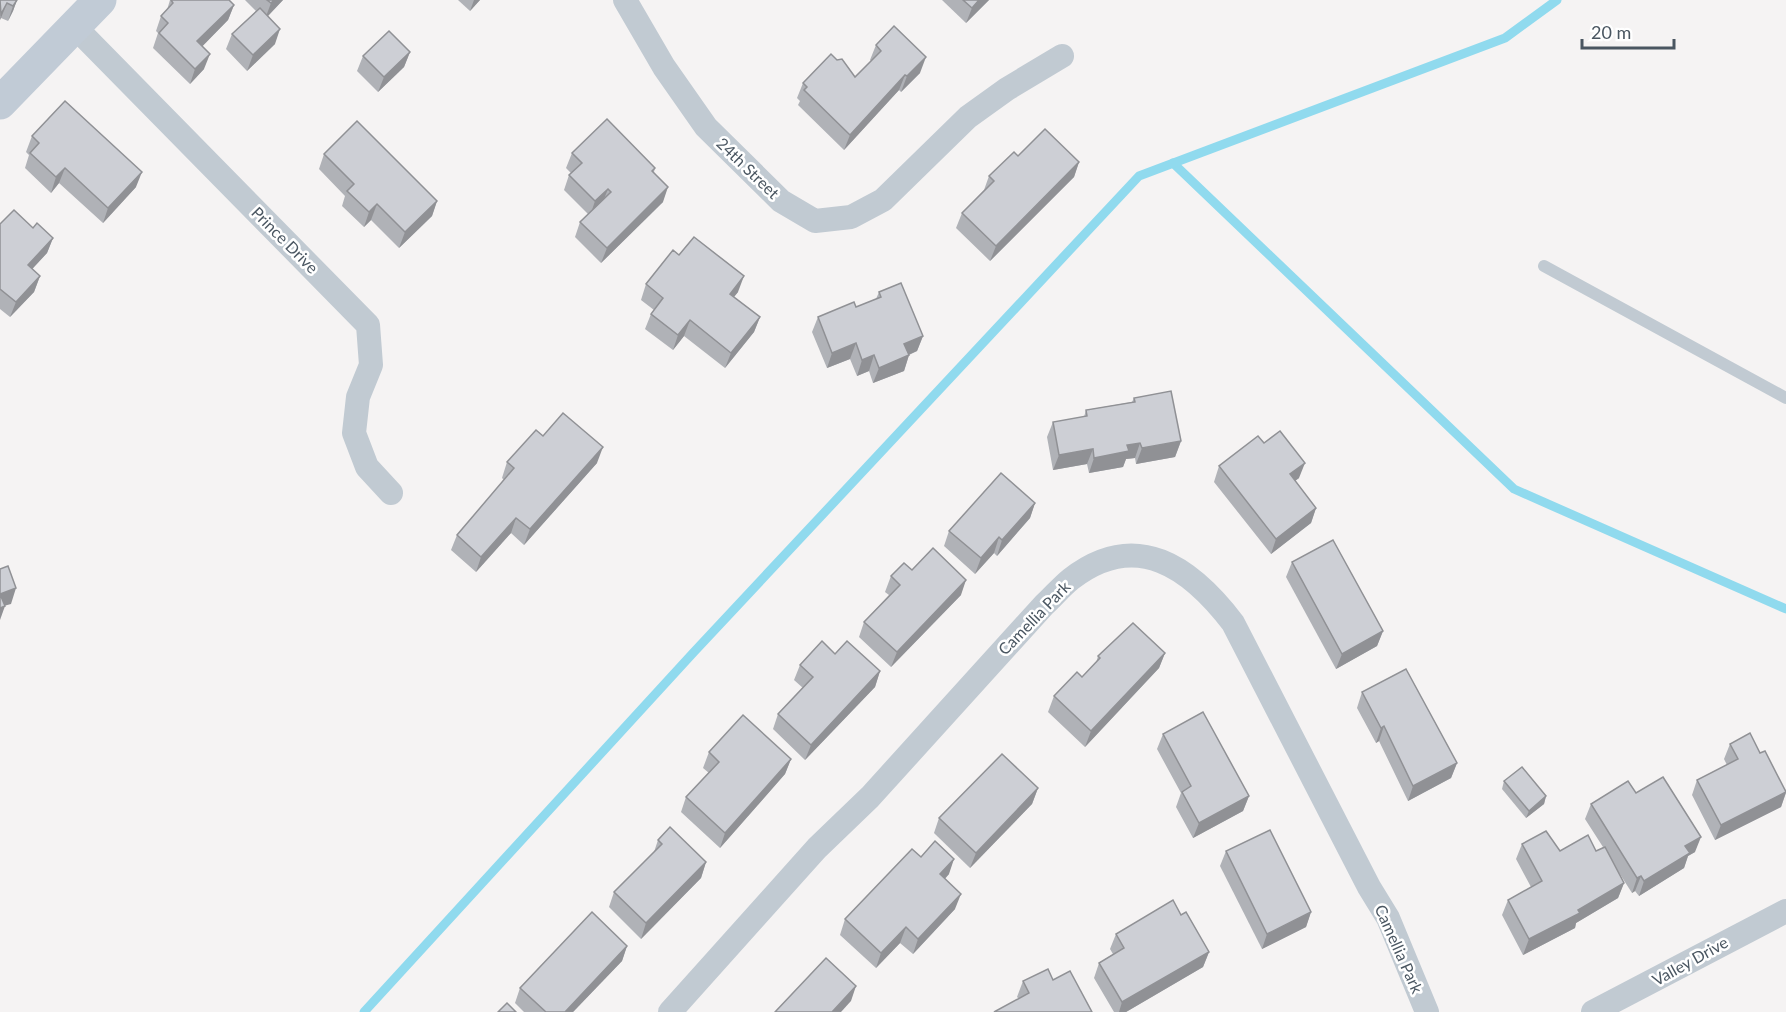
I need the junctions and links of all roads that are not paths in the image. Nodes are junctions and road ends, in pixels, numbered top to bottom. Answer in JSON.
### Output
{"nodes":[{"id":1,"x":100,"y":0,"type":"edge"},
{"id":2,"x":626,"y":0,"type":"edge"},
{"id":3,"x":74,"y":26,"type":"junction"},
{"id":4,"x":1062,"y":56,"type":"dead end"},
{"id":5,"x":0,"y":103,"type":"edge"},
{"id":6,"x":1544,"y":266,"type":"dead end"},
{"id":7,"x":1786,"y":398,"type":"edge"},
{"id":8,"x":391,"y":493,"type":"dead end"},
{"id":9,"x":1786,"y":911,"type":"edge"},
{"id":10,"x":669,"y":1012,"type":"edge"},
{"id":11,"x":1427,"y":1012,"type":"edge"},
{"id":12,"x":1593,"y":1012,"type":"edge"}],
"edges":[{"from":1,"to":3,"type":"street"},
{"from":2,"to":4,"type":"street","name":"24th Street"},
{"from":3,"to":5,"type":"street"},
{"from":3,"to":8,"type":"street","name":"Prince Drive"},
{"from":6,"to":7,"type":"lane"},
{"from":9,"to":12,"type":"street","name":"Valley Drive"},
{"from":10,"to":11,"type":"street","name":"Camellia Park"}]}
